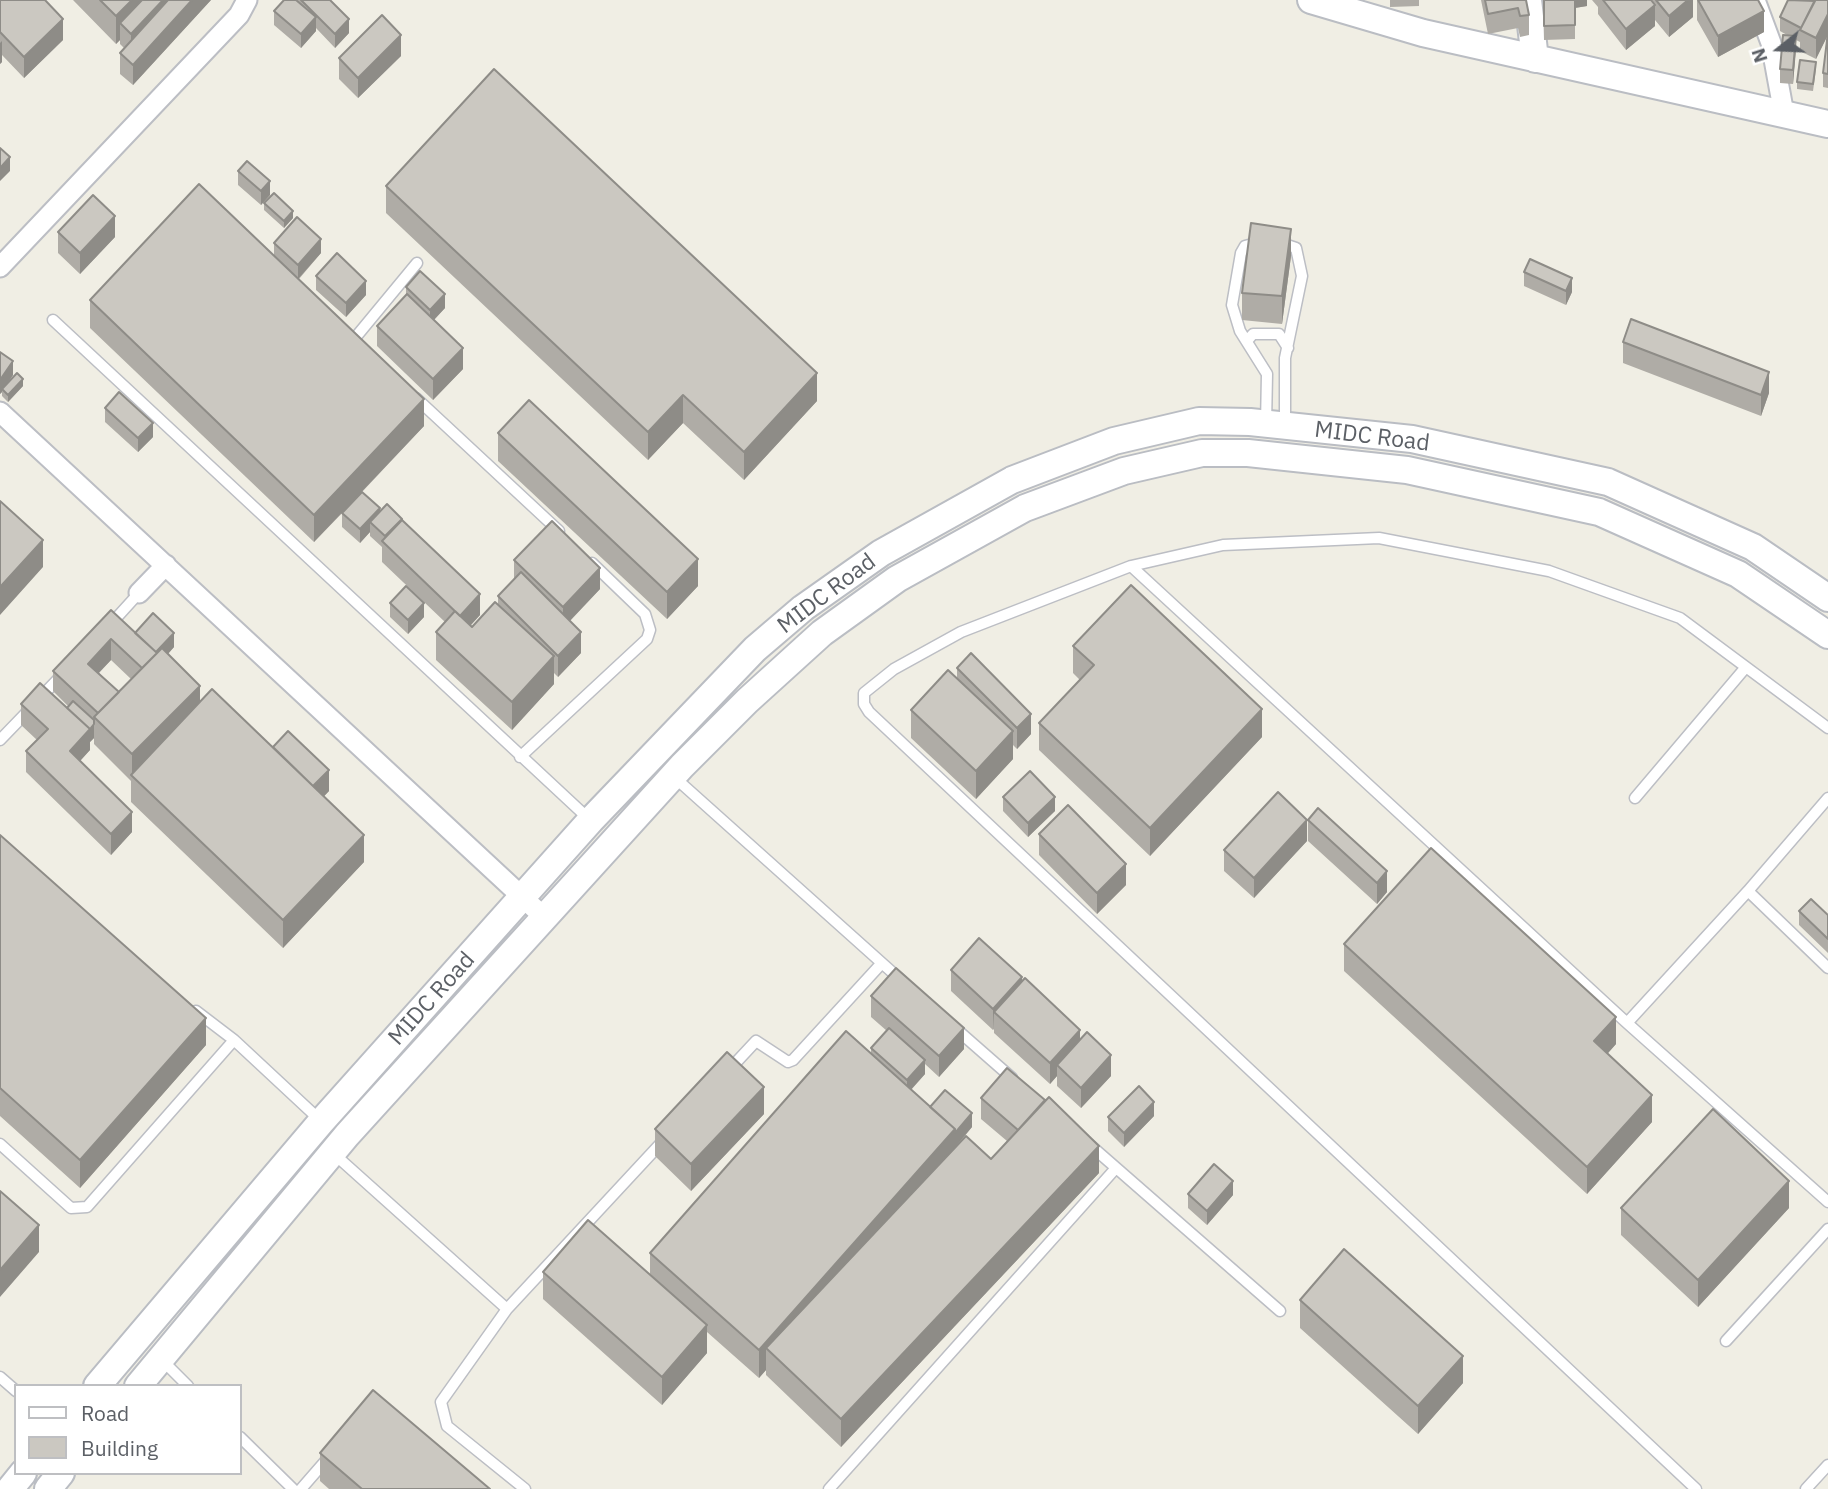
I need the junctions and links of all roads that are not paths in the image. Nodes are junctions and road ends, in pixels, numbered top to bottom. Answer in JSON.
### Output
{"nodes":[{"id":1,"x":247,"y":0,"type":"edge"},
{"id":2,"x":1311,"y":0,"type":"edge"},
{"id":3,"x":1528,"y":0,"type":"edge"},
{"id":4,"x":1755,"y":0,"type":"edge"},
{"id":5,"x":1535,"y":59,"type":"junction"},
{"id":6,"x":1784,"y":114,"type":"junction"},
{"id":7,"x":1828,"y":124,"type":"edge"},
{"id":8,"x":417,"y":262,"type":"dead end"},
{"id":9,"x":0,"y":267,"type":"edge"},
{"id":10,"x":53,"y":320,"type":"dead end"},
{"id":11,"x":1247,"y":341,"type":"junction"},
{"id":12,"x":1288,"y":348,"type":"junction"},
{"id":13,"x":366,"y":353,"type":"edge"},
{"id":14,"x":405,"y":388,"type":"edge"},
{"id":15,"x":0,"y":412,"type":"edge"},
{"id":16,"x":1275,"y":425,"type":"junction"},
{"id":17,"x":569,"y":541,"type":"edge"},
{"id":18,"x":588,"y":559,"type":"edge"},
{"id":19,"x":166,"y":565,"type":"junction"},
{"id":20,"x":1131,"y":566,"type":"junction"},
{"id":21,"x":139,"y":593,"type":"joint"},
{"id":22,"x":1828,"y":598,"type":"edge"},
{"id":23,"x":102,"y":632,"type":"edge"},
{"id":24,"x":1828,"y":635,"type":"edge"},
{"id":25,"x":74,"y":662,"type":"edge"},
{"id":26,"x":1746,"y":667,"type":"junction"},
{"id":27,"x":1828,"y":728,"type":"edge"},
{"id":28,"x":0,"y":740,"type":"edge"},
{"id":29,"x":520,"y":757,"type":"junction"},
{"id":30,"x":673,"y":776,"type":"junction"},
{"id":31,"x":1635,"y":798,"type":"dead end"},
{"id":32,"x":1827,"y":803,"type":"edge"},
{"id":33,"x":591,"y":820,"type":"junction"},
{"id":34,"x":1748,"y":891,"type":"junction"},
{"id":35,"x":523,"y":898,"type":"junction"},
{"id":36,"x":546,"y":919,"type":"junction"},
{"id":37,"x":881,"y":964,"type":"junction"},
{"id":38,"x":1828,"y":968,"type":"edge"},
{"id":39,"x":912,"y":990,"type":"edge"},
{"id":40,"x":191,"y":1007,"type":"edge"},
{"id":41,"x":943,"y":1017,"type":"edge"},
{"id":42,"x":1627,"y":1023,"type":"junction"},
{"id":43,"x":234,"y":1040,"type":"junction"},
{"id":44,"x":716,"y":1084,"type":"edge"},
{"id":45,"x":1024,"y":1088,"type":"edge"},
{"id":46,"x":321,"y":1122,"type":"junction"},
{"id":47,"x":668,"y":1135,"type":"edge"},
{"id":48,"x":1086,"y":1142,"type":"edge"},
{"id":49,"x":0,"y":1144,"type":"edge"},
{"id":50,"x":333,"y":1152,"type":"junction"},
{"id":51,"x":1116,"y":1168,"type":"junction"},
{"id":52,"x":1828,"y":1202,"type":"edge"},
{"id":53,"x":1828,"y":1229,"type":"edge"},
{"id":54,"x":507,"y":1309,"type":"junction"},
{"id":55,"x":1280,"y":1311,"type":"dead end"},
{"id":56,"x":1726,"y":1341,"type":"dead end"},
{"id":57,"x":162,"y":1359,"type":"junction"},
{"id":58,"x":0,"y":1377,"type":"edge"},
{"id":59,"x":99,"y":1384,"type":"edge"},
{"id":60,"x":140,"y":1384,"type":"edge"},
{"id":61,"x":186,"y":1384,"type":"edge"},
{"id":62,"x":14,"y":1389,"type":"edge"},
{"id":63,"x":242,"y":1439,"type":"edge"},
{"id":64,"x":335,"y":1451,"type":"edge"},
{"id":65,"x":1828,"y":1465,"type":"edge"},
{"id":66,"x":21,"y":1475,"type":"edge"},
{"id":67,"x":59,"y":1475,"type":"edge"},
{"id":68,"x":10,"y":1489,"type":"edge"},
{"id":69,"x":48,"y":1489,"type":"edge"},
{"id":70,"x":293,"y":1489,"type":"edge"},
{"id":71,"x":301,"y":1489,"type":"edge"},
{"id":72,"x":525,"y":1489,"type":"edge"},
{"id":73,"x":829,"y":1489,"type":"edge"},
{"id":74,"x":1696,"y":1489,"type":"edge"},
{"id":75,"x":1806,"y":1489,"type":"edge"}],
"edges":[{"from":1,"to":9,"type":"street"},
{"from":2,"to":5,"type":"main road"},
{"from":3,"to":5,"type":"main road"},
{"from":4,"to":6,"type":"street"},
{"from":5,"to":6,"type":"main road"},
{"from":6,"to":7,"type":"main road"},
{"from":8,"to":13,"type":"lane"},
{"from":10,"to":29,"type":"lane"},
{"from":11,"to":12,"type":"lane"},
{"from":11,"to":12,"type":"lane"},
{"from":11,"to":16,"type":"lane"},
{"from":12,"to":16,"type":"lane"},
{"from":14,"to":17,"type":"lane"},
{"from":15,"to":19,"type":"street"},
{"from":16,"to":22,"type":"main road","name":"MIDC Road"},
{"from":16,"to":33,"type":"main road","name":"MIDC Road"},
{"from":18,"to":29,"type":"lane"},
{"from":19,"to":21,"type":"street"},
{"from":19,"to":35,"type":"street"},
{"from":20,"to":26,"type":"lane"},
{"from":20,"to":42,"type":"lane"},
{"from":20,"to":74,"type":"lane"},
{"from":21,"to":23,"type":"lane"},
{"from":24,"to":30,"type":"main road","name":"MIDC Road"},
{"from":25,"to":28,"type":"lane"},
{"from":26,"to":27,"type":"lane"},
{"from":26,"to":31,"type":"lane"},
{"from":29,"to":33,"type":"lane"},
{"from":30,"to":36,"type":"main road","name":"MIDC Road"},
{"from":30,"to":37,"type":"lane"},
{"from":32,"to":34,"type":"lane"},
{"from":33,"to":35,"type":"main road","name":"MIDC Road"},
{"from":34,"to":38,"type":"lane"},
{"from":34,"to":42,"type":"lane"},
{"from":35,"to":36,"type":"street"},
{"from":35,"to":46,"type":"main road","name":"MIDC Road"},
{"from":36,"to":50,"type":"main road","name":"MIDC Road"},
{"from":37,"to":39,"type":"lane"},
{"from":37,"to":44,"type":"lane"},
{"from":40,"to":43,"type":"lane"},
{"from":41,"to":45,"type":"lane"},
{"from":42,"to":52,"type":"lane"},
{"from":43,"to":46,"type":"lane"},
{"from":43,"to":49,"type":"lane"},
{"from":46,"to":59,"type":"main road","name":"MIDC Road"},
{"from":47,"to":54,"type":"lane"},
{"from":48,"to":51,"type":"lane"},
{"from":50,"to":54,"type":"lane"},
{"from":50,"to":57,"type":"main road","name":"MIDC Road"},
{"from":51,"to":55,"type":"lane"},
{"from":51,"to":73,"type":"lane"},
{"from":53,"to":56,"type":"lane"},
{"from":54,"to":72,"type":"lane"},
{"from":57,"to":60,"type":"main road","name":"MIDC Road"},
{"from":57,"to":61,"type":"lane"},
{"from":58,"to":62,"type":"lane"},
{"from":63,"to":70,"type":"lane"},
{"from":64,"to":71,"type":"lane"},
{"from":65,"to":75,"type":"lane"},
{"from":66,"to":68,"type":"main road"},
{"from":67,"to":69,"type":"main road"}]}
